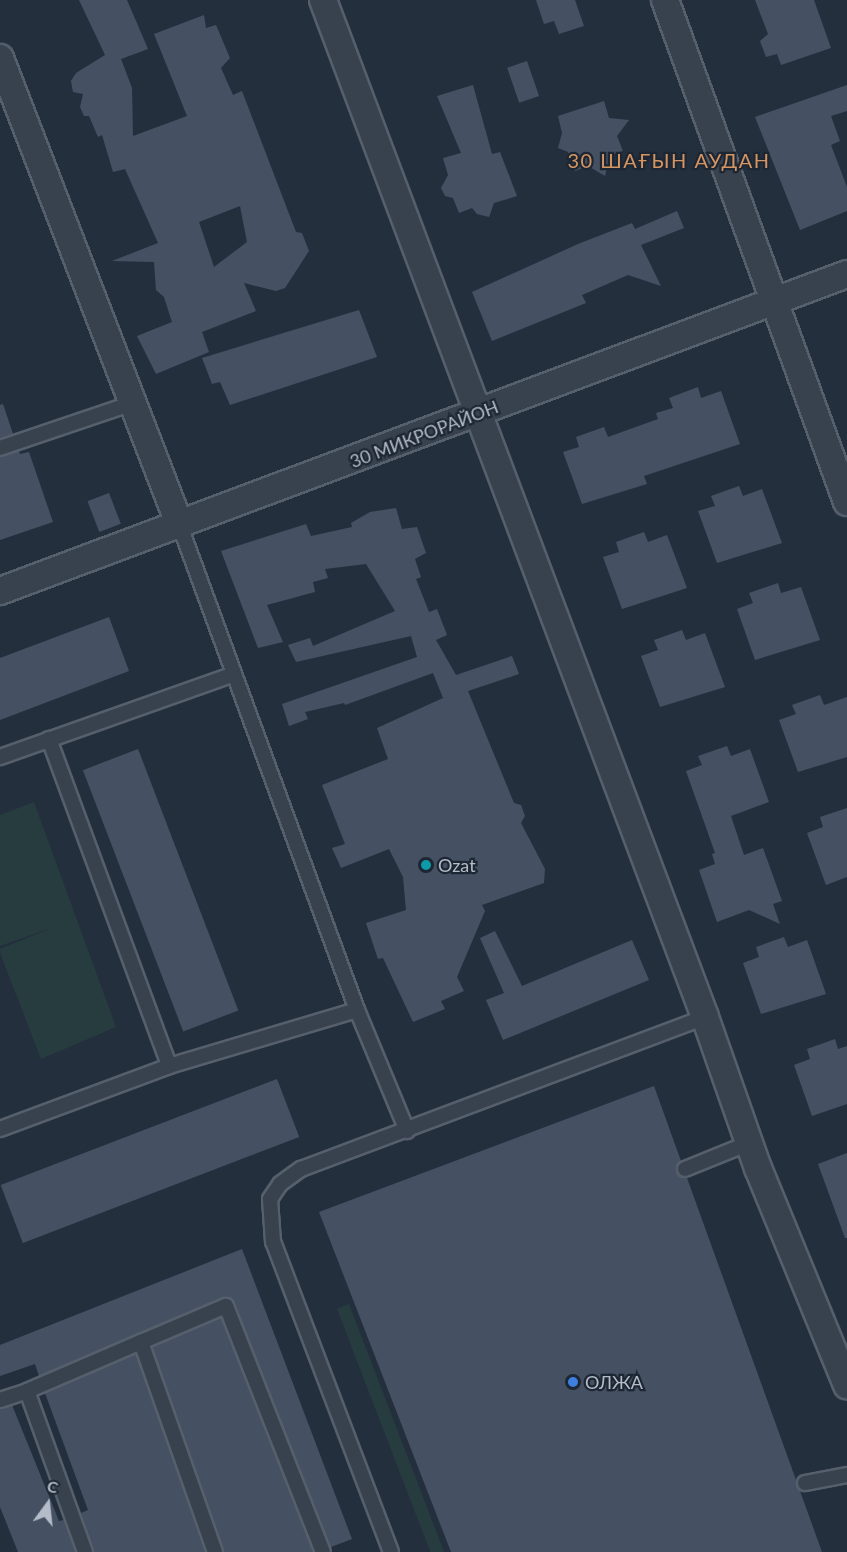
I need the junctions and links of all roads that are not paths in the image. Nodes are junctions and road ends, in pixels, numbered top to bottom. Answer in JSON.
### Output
{"nodes":[{"id":1,"x":322,"y":0,"type":"edge"},
{"id":2,"x":665,"y":0,"type":"edge"},
{"id":3,"x":0,"y":57,"type":"edge"},
{"id":4,"x":847,"y":274,"type":"edge"},
{"id":5,"x":776,"y":301,"type":"junction"},
{"id":6,"x":133,"y":403,"type":"junction"},
{"id":7,"x":479,"y":414,"type":"junction"},
{"id":8,"x":0,"y":448,"type":"edge"},
{"id":9,"x":847,"y":502,"type":"edge"},
{"id":10,"x":180,"y":526,"type":"junction"},
{"id":11,"x":0,"y":591,"type":"edge"},
{"id":12,"x":234,"y":674,"type":"junction"},
{"id":13,"x":49,"y":739,"type":"junction"},
{"id":14,"x":0,"y":757,"type":"edge"},
{"id":15,"x":357,"y":1010,"type":"junction"},
{"id":16,"x":705,"y":1017,"type":"junction"},
{"id":17,"x":169,"y":1066,"type":"junction"},
{"id":18,"x":0,"y":1129,"type":"edge"},
{"id":19,"x":407,"y":1131,"type":"junction"},
{"id":20,"x":749,"y":1143,"type":"junction"},
{"id":21,"x":685,"y":1169,"type":"dead end"},
{"id":22,"x":141,"y":1342,"type":"junction"},
{"id":23,"x":843,"y":1358,"type":"edge"},
{"id":24,"x":847,"y":1385,"type":"edge"},
{"id":25,"x":27,"y":1391,"type":"junction"},
{"id":26,"x":0,"y":1400,"type":"edge"},
{"id":27,"x":847,"y":1475,"type":"edge"},
{"id":28,"x":805,"y":1483,"type":"dead end"},
{"id":29,"x":85,"y":1552,"type":"edge"},
{"id":30,"x":215,"y":1552,"type":"edge"},
{"id":31,"x":323,"y":1552,"type":"edge"},
{"id":32,"x":388,"y":1552,"type":"edge"}],
"edges":[{"from":1,"to":7,"type":"street"},
{"from":2,"to":5,"type":"street"},
{"from":3,"to":6,"type":"street"},
{"from":4,"to":5,"type":"street","name":"30 МИКРОРАЙОН"},
{"from":5,"to":7,"type":"street","name":"30 МИКРОРАЙОН"},
{"from":5,"to":9,"type":"street"},
{"from":6,"to":8,"type":"lane"},
{"from":6,"to":10,"type":"street"},
{"from":7,"to":10,"type":"street","name":"30 МИКРОРАЙОН"},
{"from":7,"to":16,"type":"street"},
{"from":10,"to":11,"type":"street","name":"30 МИКРОРАЙОН"},
{"from":10,"to":12,"type":"lane"},
{"from":12,"to":13,"type":"lane"},
{"from":12,"to":15,"type":"lane"},
{"from":13,"to":14,"type":"lane"},
{"from":13,"to":17,"type":"lane"},
{"from":15,"to":17,"type":"lane"},
{"from":15,"to":19,"type":"lane"},
{"from":16,"to":19,"type":"lane"},
{"from":16,"to":20,"type":"street"},
{"from":17,"to":18,"type":"lane"},
{"from":19,"to":32,"type":"lane"},
{"from":20,"to":21,"type":"lane"},
{"from":20,"to":23,"type":"street"},
{"from":22,"to":25,"type":"lane"},
{"from":22,"to":30,"type":"lane"},
{"from":22,"to":31,"type":"lane"},
{"from":23,"to":24,"type":"street"},
{"from":25,"to":26,"type":"lane"},
{"from":25,"to":29,"type":"lane"},
{"from":27,"to":28,"type":"lane"}]}
